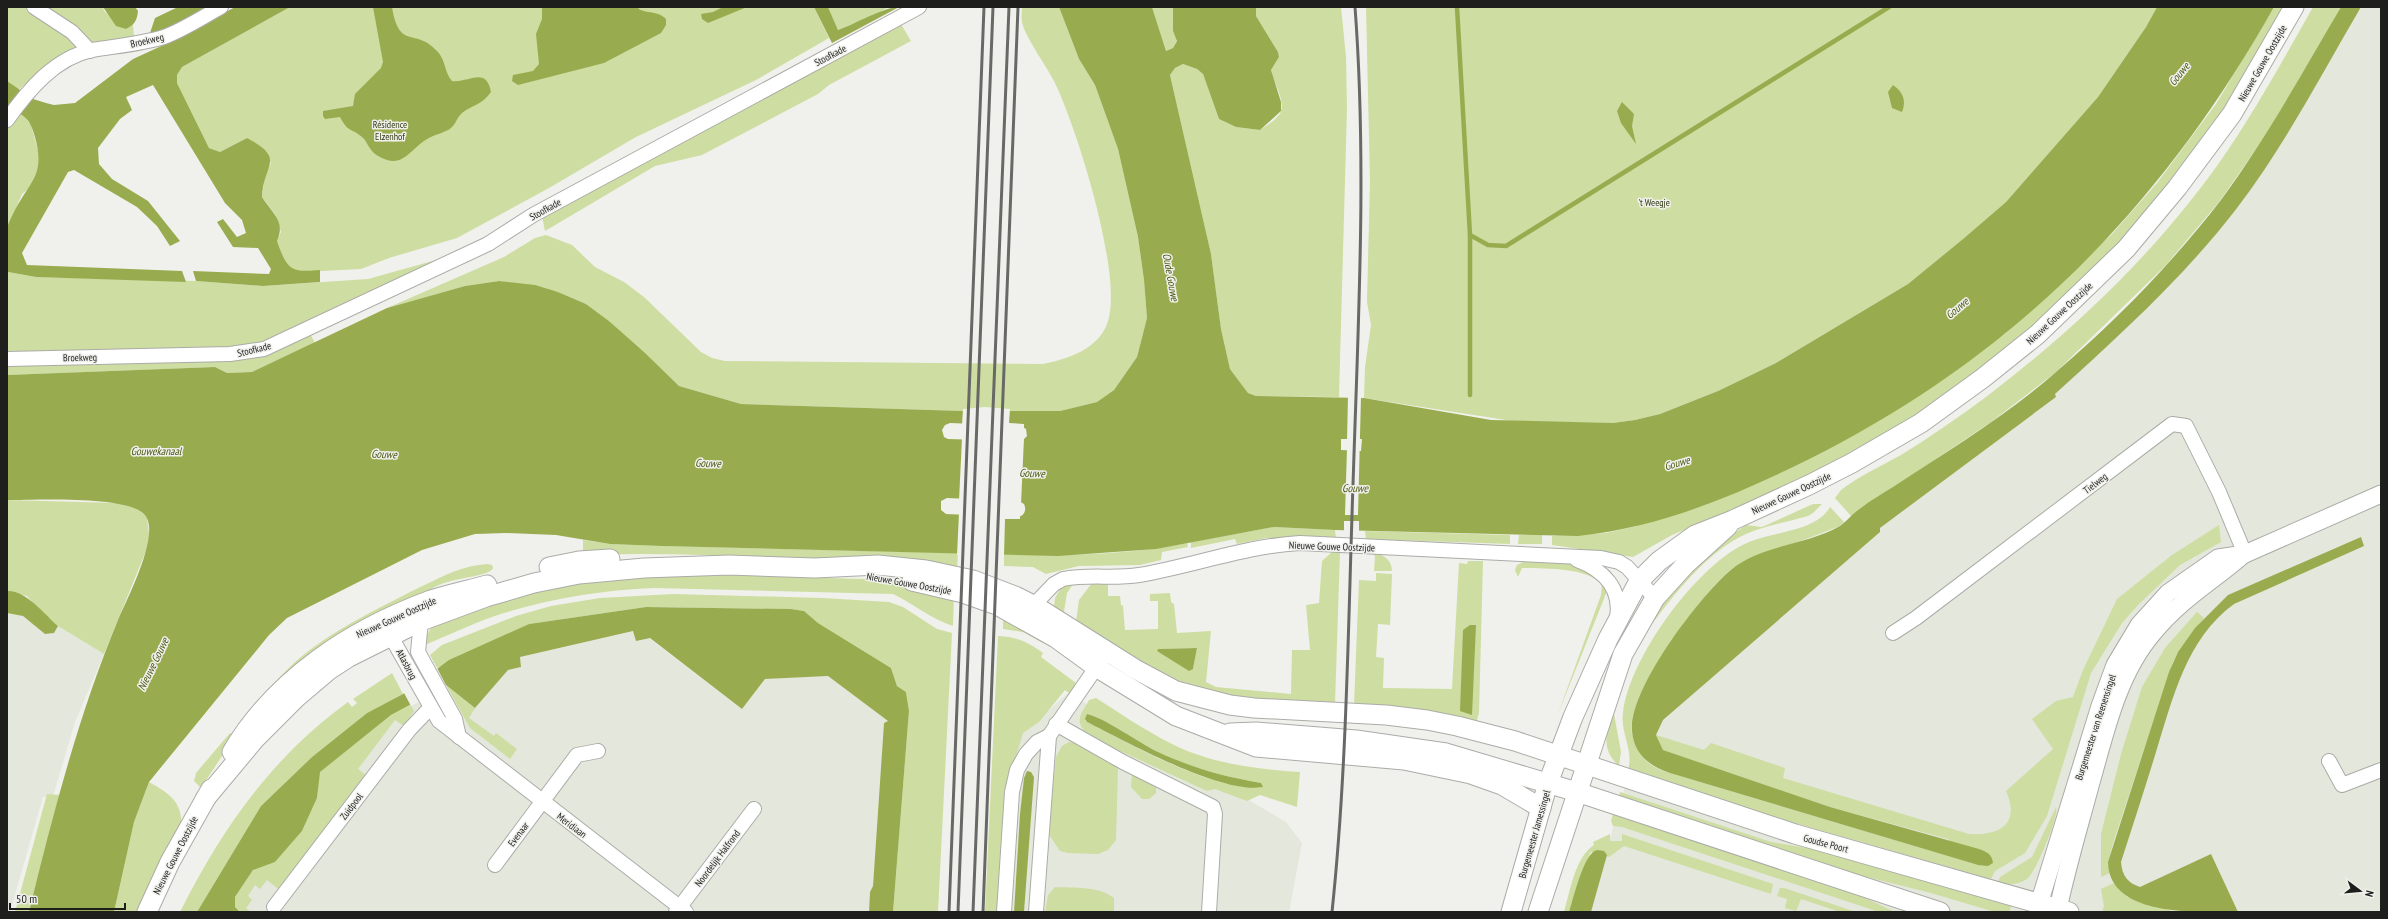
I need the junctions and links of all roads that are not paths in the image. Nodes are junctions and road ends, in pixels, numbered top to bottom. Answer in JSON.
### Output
{"nodes":[{"id":1,"x":34,"y":7,"type":"edge"},
{"id":2,"x":221,"y":7,"type":"edge"},
{"id":3,"x":919,"y":7,"type":"edge"},
{"id":4,"x":2294,"y":7,"type":"edge"},
{"id":5,"x":90,"y":51,"type":"junction"},
{"id":6,"x":7,"y":119,"type":"edge"},
{"id":7,"x":153,"y":355,"type":"joint"},
{"id":8,"x":7,"y":359,"type":"edge"},
{"id":9,"x":2380,"y":497,"type":"edge"},
{"id":10,"x":1733,"y":520,"type":"junction"},
{"id":11,"x":2245,"y":554,"type":"junction"},
{"id":12,"x":1573,"y":558,"type":"junction"},
{"id":13,"x":729,"y":564,"type":"junction"},
{"id":14,"x":1639,"y":581,"type":"junction"},
{"id":15,"x":1656,"y":598,"type":"junction"},
{"id":16,"x":1027,"y":611,"type":"junction"},
{"id":17,"x":421,"y":621,"type":"junction"},
{"id":18,"x":1617,"y":622,"type":"junction"},
{"id":19,"x":386,"y":632,"type":"junction"},
{"id":20,"x":1893,"y":634,"type":"dead end"},
{"id":21,"x":1108,"y":651,"type":"junction"},
{"id":22,"x":1096,"y":667,"type":"junction"},
{"id":23,"x":426,"y":708,"type":"junction"},
{"id":24,"x":1052,"y":730,"type":"junction"},
{"id":25,"x":1220,"y":733,"type":"junction"},
{"id":26,"x":459,"y":737,"type":"junction"},
{"id":27,"x":598,"y":751,"type":"dead end"},
{"id":28,"x":1558,"y":756,"type":"junction"},
{"id":29,"x":2329,"y":761,"type":"dead end"},
{"id":30,"x":1586,"y":764,"type":"junction"},
{"id":31,"x":2381,"y":770,"type":"edge"},
{"id":32,"x":1548,"y":783,"type":"junction"},
{"id":33,"x":1576,"y":792,"type":"junction"},
{"id":34,"x":542,"y":802,"type":"junction"},
{"id":35,"x":1541,"y":808,"type":"junction"},
{"id":36,"x":754,"y":809,"type":"dead end"},
{"id":37,"x":495,"y":865,"type":"dead end"},
{"id":38,"x":274,"y":907,"type":"dead end"},
{"id":39,"x":2037,"y":908,"type":"edge"},
{"id":40,"x":681,"y":910,"type":"edge"},
{"id":41,"x":2061,"y":911,"type":"edge"},
{"id":42,"x":147,"y":912,"type":"edge"},
{"id":43,"x":1004,"y":912,"type":"edge"},
{"id":44,"x":1036,"y":912,"type":"edge"},
{"id":45,"x":1209,"y":912,"type":"edge"},
{"id":46,"x":1511,"y":912,"type":"edge"},
{"id":47,"x":1538,"y":912,"type":"edge"},
{"id":48,"x":1940,"y":912,"type":"edge"}],
"edges":[{"from":1,"to":5,"type":"street"},
{"from":2,"to":5,"type":"street","name":"Broekweg"},
{"from":3,"to":7,"type":"street","name":"Stoofkade"},
{"from":4,"to":10,"type":"main road","name":"Nieuwe Gouwe Oostzijde"},
{"from":5,"to":6,"type":"street","name":"Broekweg"},
{"from":7,"to":8,"type":"street","name":"Broekweg"},
{"from":9,"to":11,"type":"street","name":"Burgemeester van Reenensingel"},
{"from":10,"to":14,"type":"main road","name":"Nieuwe Gouwe Oostzijde"},
{"from":10,"to":15,"type":"main road","name":"Nieuwe Gouwe Oostzijde"},
{"from":11,"to":20,"type":"street","name":"Tielweg"},
{"from":11,"to":39,"type":"street","name":"Burgemeester van Reenensingel"},
{"from":11,"to":41,"type":"street","name":"Burgemeester van Reenensingel"},
{"from":12,"to":14,"type":"street","name":"Nieuwe Gouwe Oostzijde"},
{"from":12,"to":16,"type":"street","name":"Nieuwe Gouwe Oostzijde"},
{"from":12,"to":18,"type":"street","name":"Nieuwe Gouwe Oostzijde"},
{"from":13,"to":16,"type":"main road","name":"Nieuwe Gouwe Oostzijde"},
{"from":13,"to":17,"type":"main road","name":"Nieuwe Gouwe Oostzijde"},
{"from":13,"to":19,"type":"main road","name":"Nieuwe Gouwe Oostzijde"},
{"from":14,"to":15,"type":"street","name":"Nieuwe Gouwe Oostzijde"},
{"from":14,"to":18,"type":"main road","name":"Nieuwe Gouwe Oostzijde"},
{"from":15,"to":30,"type":"main road","name":"Nieuwe Gouwe Oostzijde"},
{"from":16,"to":21,"type":"main road","name":"Nieuwe Gouwe Oostzijde"},
{"from":16,"to":22,"type":"main road","name":"Nieuwe Gouwe Oostzijde"},
{"from":17,"to":19,"type":"main road","name":"Nieuwe Gouwe Oostzijde"},
{"from":17,"to":26,"type":"street","name":"Atlasbrug"},
{"from":18,"to":28,"type":"main road","name":"Nieuwe Gouwe Oostzijde"},
{"from":19,"to":23,"type":"street","name":"Atlasbrug"},
{"from":19,"to":42,"type":"main road","name":"Nieuwe Gouwe Oostzijde"},
{"from":21,"to":22,"type":"street"},
{"from":21,"to":28,"type":"main road","name":"Nieuwe Gouwe Oostzijde"},
{"from":22,"to":24,"type":"street"},
{"from":22,"to":25,"type":"main road","name":"Nieuwe Gouwe Oostzijde"},
{"from":23,"to":26,"type":"street","name":"Meridiaan"},
{"from":23,"to":38,"type":"street","name":"Zuidpool"},
{"from":24,"to":43,"type":"street"},
{"from":24,"to":44,"type":"street"},
{"from":24,"to":45,"type":"street"},
{"from":25,"to":32,"type":"main road","name":"Nieuwe Gouwe Oostzijde"},
{"from":25,"to":35,"type":"main road"},
{"from":26,"to":34,"type":"street","name":"Meridiaan"},
{"from":27,"to":34,"type":"street","name":"Evenaar"},
{"from":28,"to":30,"type":"main road","name":"Nieuwe Gouwe Oostzijde"},
{"from":28,"to":32,"type":"main road","name":"Burgemeester Jamessingel"},
{"from":29,"to":31,"type":"street"},
{"from":30,"to":33,"type":"main road","name":"Nieuwe Gouwe Oostzijde"},
{"from":30,"to":39,"type":"main road","name":"Goudse Poort"},
{"from":32,"to":33,"type":"main road"},
{"from":32,"to":35,"type":"main road","name":"Burgemeester Jamessingel"},
{"from":33,"to":47,"type":"main road"},
{"from":33,"to":48,"type":"main road"},
{"from":34,"to":37,"type":"street","name":"Evenaar"},
{"from":34,"to":40,"type":"street","name":"Meridiaan"},
{"from":35,"to":46,"type":"main road","name":"Burgemeester Jamessingel"},
{"from":36,"to":40,"type":"street","name":"Noordelijk Halfrond"},
{"from":39,"to":41,"type":"main road","name":"Goudse Poort"}]}
